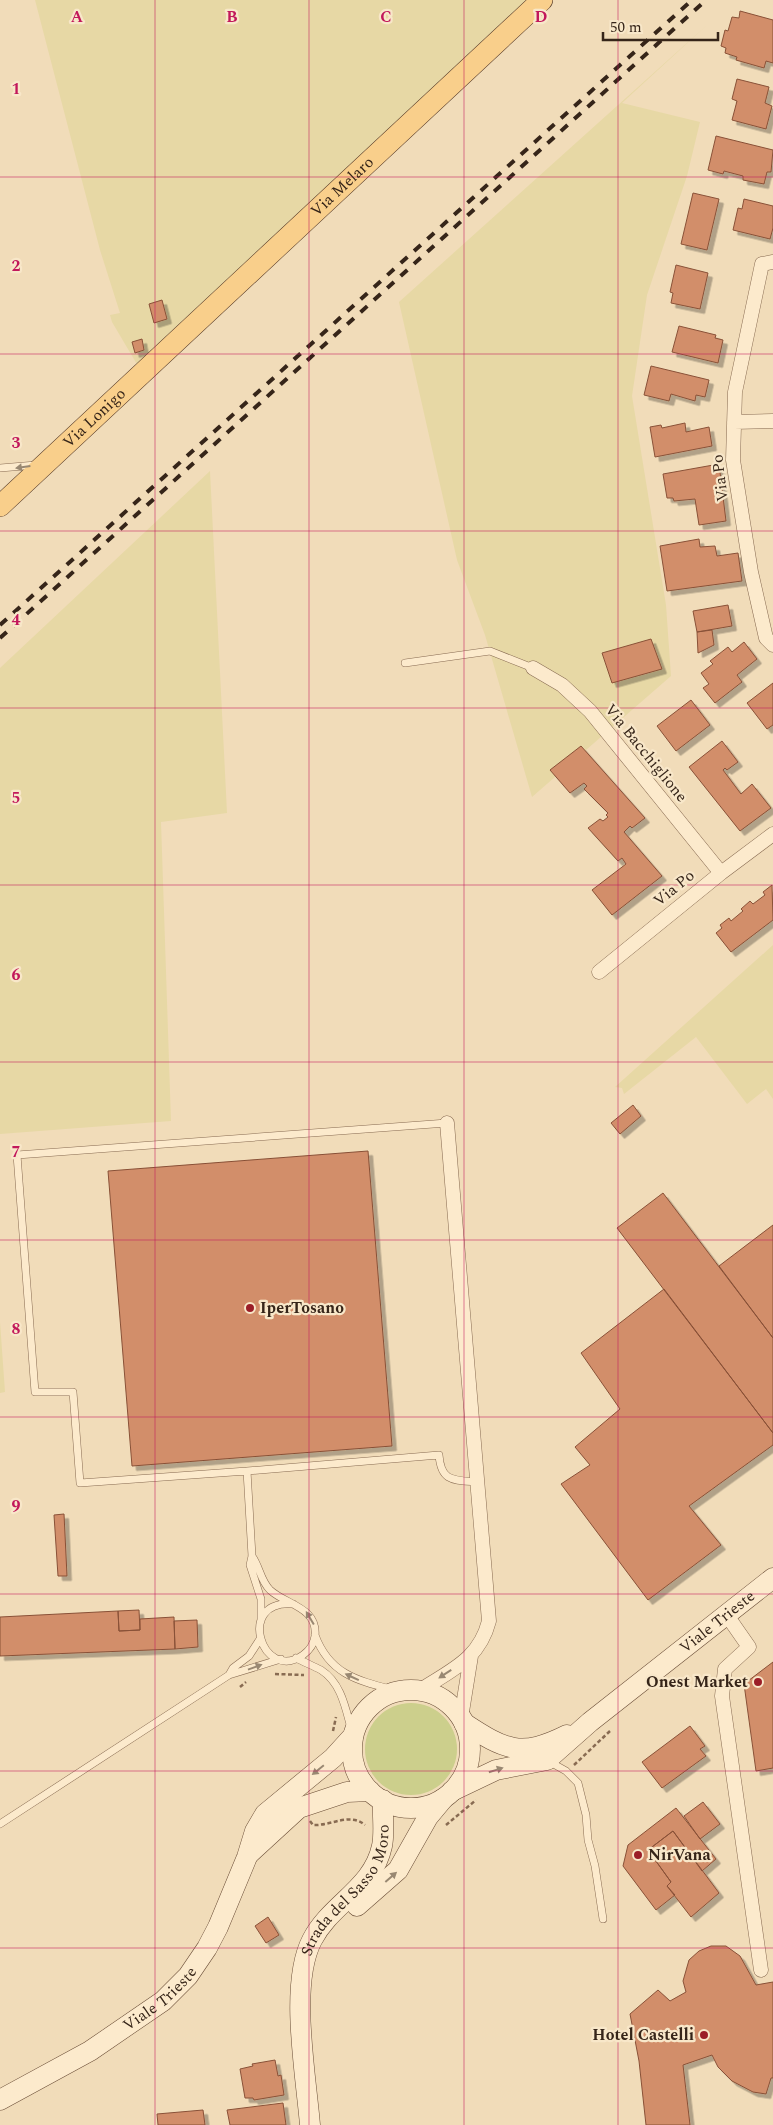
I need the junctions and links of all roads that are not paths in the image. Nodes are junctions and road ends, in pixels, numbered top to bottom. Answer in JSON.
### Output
{"nodes":[{"id":1,"x":542,"y":0,"type":"edge"},
{"id":2,"x":773,"y":262,"type":"edge"},
{"id":3,"x":142,"y":374,"type":"joint"},
{"id":4,"x":734,"y":422,"type":"junction"},
{"id":5,"x":773,"y":422,"type":"edge"},
{"id":6,"x":46,"y":463,"type":"junction"},
{"id":7,"x":0,"y":468,"type":"edge"},
{"id":8,"x":0,"y":506,"type":"edge"},
{"id":9,"x":773,"y":645,"type":"edge"},
{"id":10,"x":405,"y":663,"type":"dead end"},
{"id":11,"x":533,"y":668,"type":"joint"},
{"id":12,"x":773,"y":834,"type":"edge"},
{"id":13,"x":721,"y":873,"type":"junction"},
{"id":14,"x":599,"y":972,"type":"dead end"},
{"id":15,"x":447,"y":1123,"type":"joint"},
{"id":16,"x":247,"y":1471,"type":"junction"},
{"id":17,"x":476,"y":1482,"type":"junction"},
{"id":18,"x":252,"y":1556,"type":"junction"},
{"id":19,"x":773,"y":1578,"type":"edge"},
{"id":20,"x":293,"y":1604,"type":"junction"},
{"id":21,"x":726,"y":1614,"type":"junction"},
{"id":22,"x":261,"y":1621,"type":"junction"},
{"id":23,"x":315,"y":1635,"type":"junction"},
{"id":24,"x":260,"y":1639,"type":"junction"},
{"id":25,"x":471,"y":1656,"type":"junction"},
{"id":26,"x":296,"y":1658,"type":"junction"},
{"id":27,"x":281,"y":1659,"type":"junction"},
{"id":28,"x":229,"y":1676,"type":"junction"},
{"id":29,"x":398,"y":1691,"type":"junction"},
{"id":30,"x":419,"y":1691,"type":"junction"},
{"id":31,"x":463,"y":1721,"type":"junction"},
{"id":32,"x":590,"y":1722,"type":"junction"},
{"id":33,"x":353,"y":1736,"type":"junction"},
{"id":34,"x":547,"y":1760,"type":"junction"},
{"id":35,"x":448,"y":1794,"type":"junction"},
{"id":36,"x":376,"y":1796,"type":"junction"},
{"id":37,"x":0,"y":1824,"type":"edge"},
{"id":38,"x":247,"y":1857,"type":"junction"},
{"id":39,"x":603,"y":1919,"type":"dead end"},
{"id":40,"x":761,"y":1970,"type":"dead end"},
{"id":41,"x":301,"y":1978,"type":"junction"},
{"id":42,"x":0,"y":2100,"type":"edge"},
{"id":43,"x":310,"y":2125,"type":"edge"}],
"edges":[{"from":1,"to":3,"type":"main road","name":"Via Melaro"},
{"from":2,"to":4,"type":"street","name":"Via Po"},
{"from":3,"to":6,"type":"main road","name":"Via Lonigo"},
{"from":4,"to":5,"type":"street"},
{"from":4,"to":9,"type":"street","name":"Via Po"},
{"from":6,"to":7,"type":"lane","one_way":true},
{"from":6,"to":8,"type":"main road","name":"Via Lonigo"},
{"from":10,"to":11,"type":"lane"},
{"from":11,"to":13,"type":"street","name":"Via Bacchiglione"},
{"from":12,"to":13,"type":"street","name":"Via Po"},
{"from":13,"to":14,"type":"street","name":"Via Po"},
{"from":15,"to":16,"type":"lane"},
{"from":15,"to":17,"type":"street"},
{"from":16,"to":17,"type":"lane"},
{"from":16,"to":18,"type":"lane"},
{"from":17,"to":25,"type":"street"},
{"from":18,"to":20,"type":"lane"},
{"from":18,"to":22,"type":"lane"},
{"from":19,"to":21,"type":"main road","name":"Viale Trieste"},
{"from":20,"to":22,"type":"lane"},
{"from":23,"to":20,"type":"lane","one_way":true},
{"from":21,"to":32,"type":"main road","name":"Viale Trieste"},
{"from":21,"to":40,"type":"street"},
{"from":22,"to":24,"type":"lane"},
{"from":23,"to":26,"type":"lane"},
{"from":29,"to":23,"type":"lane","one_way":true},
{"from":24,"to":27,"type":"lane"},
{"from":24,"to":28,"type":"lane"},
{"from":25,"to":30,"type":"street","one_way":true},
{"from":25,"to":31,"type":"street"},
{"from":26,"to":27,"type":"lane"},
{"from":26,"to":33,"type":"lane"},
{"from":28,"to":27,"type":"lane","one_way":true},
{"from":28,"to":37,"type":"lane"},
{"from":29,"to":30,"type":"main road","name":"Viale Trieste"},
{"from":29,"to":33,"type":"main road","name":"Viale Trieste"},
{"from":30,"to":31,"type":"main road","name":"Viale Trieste"},
{"from":31,"to":32,"type":"main road","name":"Viale Trieste"},
{"from":31,"to":35,"type":"main road"},
{"from":32,"to":34,"type":"main road","name":"Viale Trieste"},
{"from":33,"to":36,"type":"main road","name":"Viale Trieste"},
{"from":33,"to":38,"type":"main road","name":"Viale Trieste","one_way":true},
{"from":35,"to":34,"type":"main road","name":"Viale Trieste","one_way":true},
{"from":34,"to":39,"type":"lane"},
{"from":35,"to":36,"type":"main road","name":"Viale Trieste"},
{"from":41,"to":35,"type":"main road","name":"Strada del Sasso Moro","one_way":true},
{"from":36,"to":38,"type":"main road","name":"Viale Trieste"},
{"from":36,"to":41,"type":"main road","name":"Strada del Sasso Moro"},
{"from":38,"to":42,"type":"main road","name":"Viale Trieste"},
{"from":41,"to":43,"type":"main road","name":"Strada del Sasso Moro"}]}
